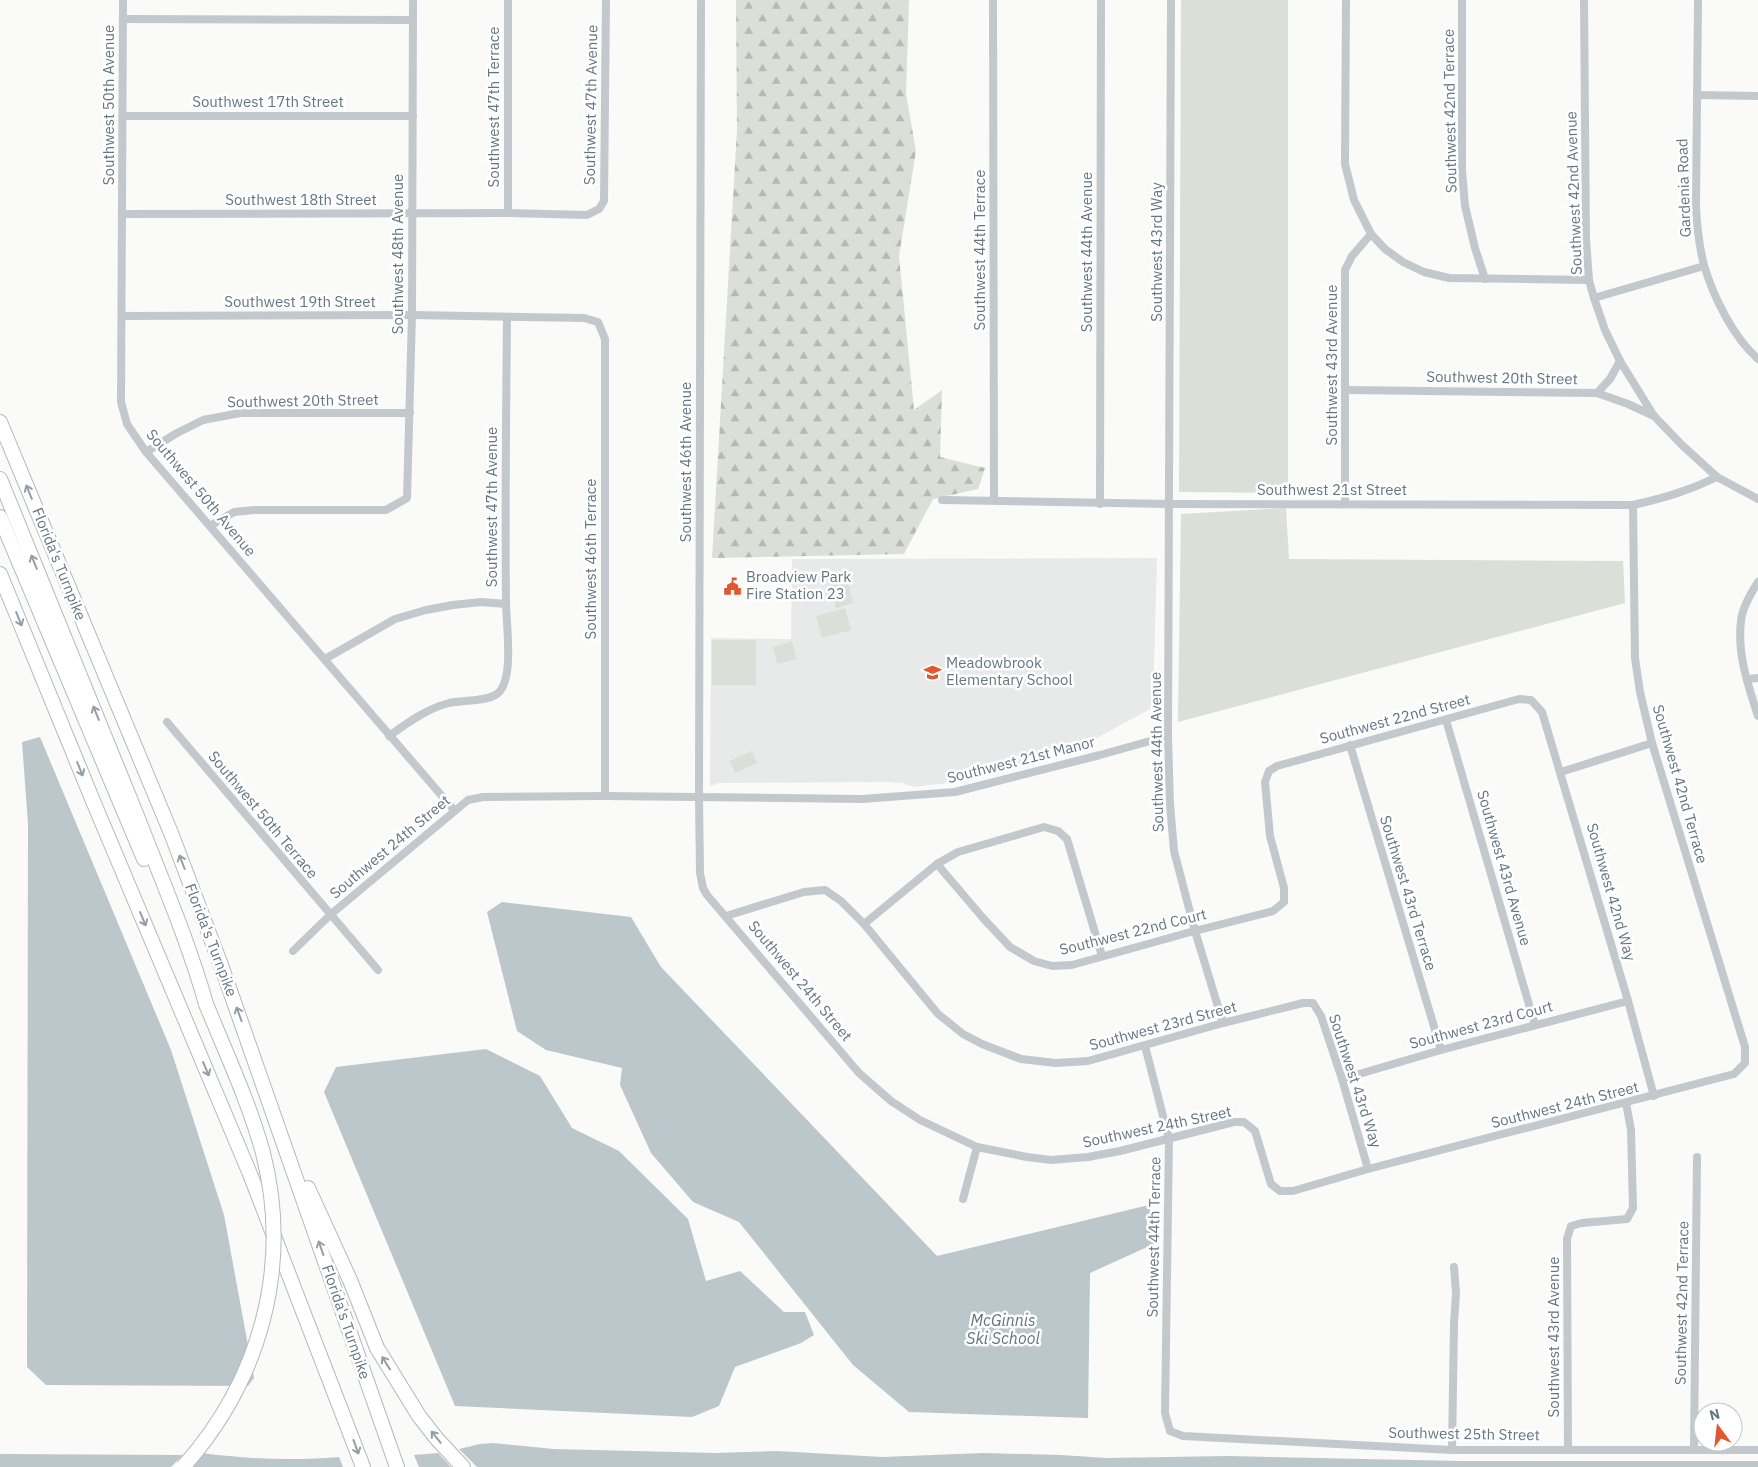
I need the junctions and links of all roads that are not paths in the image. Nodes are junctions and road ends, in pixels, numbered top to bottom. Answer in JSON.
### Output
{"nodes":[{"id":1,"x":123,"y":0,"type":"edge"},
{"id":2,"x":413,"y":0,"type":"edge"},
{"id":3,"x":508,"y":0,"type":"edge"},
{"id":4,"x":606,"y":0,"type":"edge"},
{"id":5,"x":701,"y":0,"type":"edge"},
{"id":6,"x":993,"y":0,"type":"edge"},
{"id":7,"x":1102,"y":0,"type":"edge"},
{"id":8,"x":1172,"y":0,"type":"edge"},
{"id":9,"x":1346,"y":0,"type":"edge"},
{"id":10,"x":1462,"y":0,"type":"edge"},
{"id":11,"x":1584,"y":0,"type":"edge"},
{"id":12,"x":1698,"y":0,"type":"edge"},
{"id":13,"x":124,"y":19,"type":"junction"},
{"id":14,"x":412,"y":20,"type":"junction"},
{"id":15,"x":1697,"y":95,"type":"junction"},
{"id":16,"x":1758,"y":96,"type":"edge"},
{"id":17,"x":123,"y":116,"type":"junction"},
{"id":18,"x":413,"y":116,"type":"junction"},
{"id":19,"x":599,"y":210,"type":"joint"},
{"id":20,"x":122,"y":214,"type":"junction"},
{"id":21,"x":412,"y":214,"type":"junction"},
{"id":22,"x":508,"y":214,"type":"junction"},
{"id":23,"x":1371,"y":234,"type":"junction"},
{"id":24,"x":1704,"y":266,"type":"junction"},
{"id":25,"x":1484,"y":279,"type":"junction"},
{"id":26,"x":1589,"y":280,"type":"junction"},
{"id":27,"x":1594,"y":298,"type":"junction"},
{"id":28,"x":412,"y":315,"type":"junction"},
{"id":29,"x":122,"y":316,"type":"junction"},
{"id":30,"x":507,"y":317,"type":"junction"},
{"id":31,"x":598,"y":322,"type":"joint"},
{"id":32,"x":1758,"y":359,"type":"edge"},
{"id":33,"x":1620,"y":361,"type":"junction"},
{"id":34,"x":1346,"y":390,"type":"junction"},
{"id":35,"x":1597,"y":393,"type":"junction"},
{"id":36,"x":410,"y":413,"type":"junction"},
{"id":37,"x":1654,"y":416,"type":"junction"},
{"id":38,"x":0,"y":422,"type":"edge"},
{"id":39,"x":146,"y":452,"type":"junction"},
{"id":40,"x":1716,"y":477,"type":"junction"},
{"id":41,"x":0,"y":479,"type":"edge"},
{"id":42,"x":1758,"y":499,"type":"edge"},
{"id":43,"x":942,"y":500,"type":"dead end"},
{"id":44,"x":994,"y":500,"type":"junction"},
{"id":45,"x":1100,"y":504,"type":"junction"},
{"id":46,"x":1170,"y":504,"type":"junction"},
{"id":47,"x":1345,"y":504,"type":"junction"},
{"id":48,"x":1633,"y":505,"type":"junction"},
{"id":49,"x":0,"y":517,"type":"edge"},
{"id":50,"x":210,"y":526,"type":"junction"},
{"id":51,"x":0,"y":574,"type":"edge"},
{"id":52,"x":1758,"y":582,"type":"edge"},
{"id":53,"x":506,"y":604,"type":"junction"},
{"id":54,"x":324,"y":659,"type":"junction"},
{"id":55,"x":1758,"y":678,"type":"edge"},
{"id":56,"x":1747,"y":679,"type":"junction"},
{"id":57,"x":1531,"y":700,"type":"joint"},
{"id":58,"x":1758,"y":716,"type":"edge"},
{"id":59,"x":1446,"y":720,"type":"junction"},
{"id":60,"x":167,"y":722,"type":"dead end"},
{"id":61,"x":389,"y":736,"type":"junction"},
{"id":62,"x":1168,"y":736,"type":"junction"},
{"id":63,"x":1652,"y":743,"type":"junction"},
{"id":64,"x":1350,"y":745,"type":"junction"},
{"id":65,"x":1561,"y":772,"type":"junction"},
{"id":66,"x":605,"y":796,"type":"junction"},
{"id":67,"x":699,"y":798,"type":"junction"},
{"id":68,"x":454,"y":810,"type":"junction"},
{"id":69,"x":937,"y":864,"type":"junction"},
{"id":70,"x":1284,"y":902,"type":"joint"},
{"id":71,"x":330,"y":915,"type":"junction"},
{"id":72,"x":726,"y":916,"type":"junction"},
{"id":73,"x":864,"y":924,"type":"junction"},
{"id":74,"x":1195,"y":931,"type":"junction"},
{"id":75,"x":293,"y":950,"type":"dead end"},
{"id":76,"x":1102,"y":956,"type":"junction"},
{"id":77,"x":378,"y":970,"type":"dead end"},
{"id":78,"x":1628,"y":1001,"type":"junction"},
{"id":79,"x":1313,"y":1003,"type":"joint"},
{"id":80,"x":206,"y":1004,"type":"junction"},
{"id":81,"x":1223,"y":1023,"type":"junction"},
{"id":82,"x":1535,"y":1025,"type":"junction"},
{"id":83,"x":1145,"y":1046,"type":"junction"},
{"id":84,"x":1441,"y":1050,"type":"junction"},
{"id":85,"x":1745,"y":1063,"type":"joint"},
{"id":86,"x":1342,"y":1079,"type":"junction"},
{"id":87,"x":1654,"y":1096,"type":"junction"},
{"id":88,"x":1626,"y":1103,"type":"junction"},
{"id":89,"x":273,"y":1110,"type":"junction"},
{"id":90,"x":1169,"y":1139,"type":"junction"},
{"id":91,"x":977,"y":1147,"type":"junction"},
{"id":92,"x":1697,"y":1157,"type":"dead end"},
{"id":93,"x":1368,"y":1169,"type":"junction"},
{"id":94,"x":963,"y":1199,"type":"dead end"},
{"id":95,"x":1454,"y":1267,"type":"dead end"},
{"id":96,"x":1694,"y":1402,"type":"edge"},
{"id":97,"x":1170,"y":1432,"type":"joint"},
{"id":98,"x":1568,"y":1449,"type":"junction"},
{"id":99,"x":1693,"y":1449,"type":"edge"},
{"id":100,"x":1452,"y":1450,"type":"junction"},
{"id":101,"x":1743,"y":1450,"type":"edge"},
{"id":102,"x":1758,"y":1450,"type":"edge"},
{"id":103,"x":183,"y":1467,"type":"edge"},
{"id":104,"x":364,"y":1467,"type":"edge"},
{"id":105,"x":397,"y":1467,"type":"edge"},
{"id":106,"x":463,"y":1467,"type":"edge"}],
"edges":[{"from":1,"to":13,"type":"street","name":"Southwest 50th Avenue"},
{"from":2,"to":14,"type":"street","name":"Southwest 48th Avenue"},
{"from":3,"to":22,"type":"street","name":"Southwest 47th Terrace"},
{"from":4,"to":19,"type":"street","name":"Southwest 47th Avenue"},
{"from":5,"to":67,"type":"street","name":"Southwest 46th Avenue"},
{"from":6,"to":44,"type":"street","name":"Southwest 44th Terrace"},
{"from":7,"to":45,"type":"street","name":"Southwest 44th Avenue"},
{"from":8,"to":46,"type":"street","name":"Southwest 43rd Way"},
{"from":9,"to":23,"type":"street"},
{"from":10,"to":25,"type":"street","name":"Southwest 42nd Terrace"},
{"from":11,"to":26,"type":"street","name":"Southwest 42nd Avenue"},
{"from":12,"to":15,"type":"street","name":"Gardenia Road"},
{"from":13,"to":14,"type":"street"},
{"from":13,"to":17,"type":"street","name":"Southwest 50th Avenue"},
{"from":14,"to":18,"type":"street","name":"Southwest 48th Avenue"},
{"from":15,"to":16,"type":"street"},
{"from":15,"to":24,"type":"street","name":"Gardenia Road"},
{"from":17,"to":18,"type":"street","name":"Southwest 17th Street"},
{"from":17,"to":20,"type":"street","name":"Southwest 50th Avenue"},
{"from":18,"to":21,"type":"street","name":"Southwest 48th Avenue"},
{"from":19,"to":22,"type":"street","name":"Southwest 18th Street"},
{"from":20,"to":21,"type":"street","name":"Southwest 18th Street"},
{"from":20,"to":29,"type":"street","name":"Southwest 50th Avenue"},
{"from":21,"to":22,"type":"street","name":"Southwest 18th Street"},
{"from":21,"to":28,"type":"street","name":"Southwest 48th Avenue"},
{"from":23,"to":25,"type":"street"},
{"from":23,"to":34,"type":"street","name":"Southwest 43rd Avenue"},
{"from":24,"to":27,"type":"street"},
{"from":24,"to":32,"type":"street","name":"Gardenia Road"},
{"from":25,"to":26,"type":"street"},
{"from":26,"to":27,"type":"street","name":"Southwest 42nd Avenue"},
{"from":27,"to":33,"type":"street","name":"Southwest 42nd Avenue"},
{"from":28,"to":29,"type":"street","name":"Southwest 19th Street"},
{"from":28,"to":30,"type":"street","name":"Southwest 19th Street"},
{"from":28,"to":36,"type":"street","name":"Southwest 48th Avenue"},
{"from":29,"to":39,"type":"street","name":"Southwest 50th Avenue"},
{"from":30,"to":31,"type":"street","name":"Southwest 19th Street"},
{"from":30,"to":53,"type":"street","name":"Southwest 47th Avenue"},
{"from":31,"to":66,"type":"street","name":"Southwest 46th Terrace"},
{"from":33,"to":35,"type":"street"},
{"from":33,"to":37,"type":"street","name":"Southwest 42nd Avenue"},
{"from":34,"to":35,"type":"street","name":"Southwest 20th Street"},
{"from":34,"to":47,"type":"street","name":"Southwest 43rd Avenue"},
{"from":35,"to":37,"type":"street","name":"Southwest 20th Street"},
{"from":36,"to":39,"type":"street","name":"Southwest 20th Street"},
{"from":36,"to":50,"type":"street","name":"Southwest 48th Avenue"},
{"from":37,"to":40,"type":"street","name":"Southwest 42nd Avenue"},
{"from":89,"to":38,"type":"highway","name":"Florida's Turnpike","one_way":true},
{"from":39,"to":50,"type":"street","name":"Southwest 50th Avenue"},
{"from":40,"to":42,"type":"street","name":"Southwest 42nd Avenue"},
{"from":40,"to":48,"type":"street","name":"Southwest 21st Street"},
{"from":80,"to":41,"type":"highway","one_way":true},
{"from":43,"to":44,"type":"street","name":"Southwest 21st Street"},
{"from":44,"to":45,"type":"street","name":"Southwest 21st Street"},
{"from":45,"to":46,"type":"street","name":"Southwest 21st Street"},
{"from":46,"to":47,"type":"street","name":"Southwest 21st Street"},
{"from":46,"to":62,"type":"street","name":"Southwest 44th Avenue"},
{"from":47,"to":48,"type":"street","name":"Southwest 21st Street"},
{"from":48,"to":63,"type":"street","name":"Southwest 42nd Terrace"},
{"from":49,"to":80,"type":"highway"},
{"from":50,"to":54,"type":"street","name":"Southwest 50th Avenue"},
{"from":51,"to":104,"type":"highway","one_way":true},
{"from":52,"to":56,"type":"street"},
{"from":53,"to":54,"type":"street"},
{"from":53,"to":61,"type":"street","name":"Southwest 47th Avenue"},
{"from":54,"to":61,"type":"street","name":"Southwest 50th Avenue"},
{"from":55,"to":56,"type":"street"},
{"from":56,"to":58,"type":"street"},
{"from":57,"to":59,"type":"street","name":"Southwest 22nd Street"},
{"from":57,"to":65,"type":"street","name":"Southwest 42nd Way"},
{"from":59,"to":64,"type":"street","name":"Southwest 22nd Street"},
{"from":59,"to":82,"type":"street","name":"Southwest 43rd Avenue"},
{"from":60,"to":71,"type":"street","name":"Southwest 50th Terrace"},
{"from":61,"to":68,"type":"street","name":"Southwest 50th Avenue"},
{"from":62,"to":67,"type":"street","name":"Southwest 21st Manor"},
{"from":62,"to":74,"type":"street","name":"Southwest 44th Avenue"},
{"from":63,"to":65,"type":"street"},
{"from":63,"to":85,"type":"street","name":"Southwest 42nd Terrace"},
{"from":64,"to":70,"type":"street","name":"Southwest 22nd Street"},
{"from":64,"to":84,"type":"street","name":"Southwest 43rd Terrace"},
{"from":65,"to":78,"type":"street","name":"Southwest 42nd Way"},
{"from":66,"to":67,"type":"street","name":"Southwest 24th Street"},
{"from":66,"to":68,"type":"street","name":"Southwest 24th Street"},
{"from":67,"to":72,"type":"street","name":"Southwest 46th Avenue"},
{"from":68,"to":71,"type":"street","name":"Southwest 24th Street"},
{"from":69,"to":73,"type":"street"},
{"from":69,"to":76,"type":"street","name":"Southwest 22nd Court"},
{"from":69,"to":76,"type":"street"},
{"from":70,"to":74,"type":"street","name":"Southwest 22nd Court"},
{"from":71,"to":75,"type":"street","name":"Southwest 24th Street"},
{"from":71,"to":77,"type":"street","name":"Southwest 50th Terrace"},
{"from":72,"to":73,"type":"street"},
{"from":72,"to":91,"type":"street","name":"Southwest 24th Street"},
{"from":73,"to":83,"type":"street","name":"Southwest 23rd Street"},
{"from":74,"to":76,"type":"street","name":"Southwest 22nd Court"},
{"from":74,"to":81,"type":"street","name":"Southwest 44th Avenue"},
{"from":78,"to":82,"type":"street","name":"Southwest 23rd Court"},
{"from":78,"to":87,"type":"street","name":"Southwest 42nd Way"},
{"from":79,"to":81,"type":"street","name":"Southwest 23rd Street"},
{"from":79,"to":86,"type":"street","name":"Southwest 43rd Way"},
{"from":80,"to":103,"type":"highway","bridge":true},
{"from":81,"to":83,"type":"street","name":"Southwest 23rd Street"},
{"from":82,"to":84,"type":"street","name":"Southwest 23rd Court"},
{"from":83,"to":90,"type":"street","name":"Southwest 44th Terrace"},
{"from":84,"to":86,"type":"street","name":"Southwest 23rd Court"},
{"from":85,"to":87,"type":"street","name":"Southwest 24th Street"},
{"from":86,"to":93,"type":"street","name":"Southwest 43rd Way"},
{"from":87,"to":88,"type":"street","name":"Southwest 24th Street"},
{"from":88,"to":93,"type":"street","name":"Southwest 24th Street"},
{"from":88,"to":98,"type":"street","name":"Southwest 43rd Avenue"},
{"from":105,"to":89,"type":"highway","name":"Florida's Turnpike","one_way":true},
{"from":106,"to":89,"type":"highway","one_way":true},
{"from":90,"to":91,"type":"street","name":"Southwest 24th Street"},
{"from":90,"to":93,"type":"street","name":"Southwest 24th Street"},
{"from":90,"to":97,"type":"street","name":"Southwest 44th Terrace"},
{"from":91,"to":94,"type":"street"},
{"from":92,"to":96,"type":"street","name":"Southwest 42nd Terrace"},
{"from":95,"to":100,"type":"street"},
{"from":97,"to":100,"type":"street","name":"Southwest 25th Street"},
{"from":98,"to":99,"type":"street","name":"Southwest 25th Street"},
{"from":98,"to":100,"type":"street","name":"Southwest 25th Street"},
{"from":101,"to":102,"type":"street","name":"Southwest 25th Street"}]}
